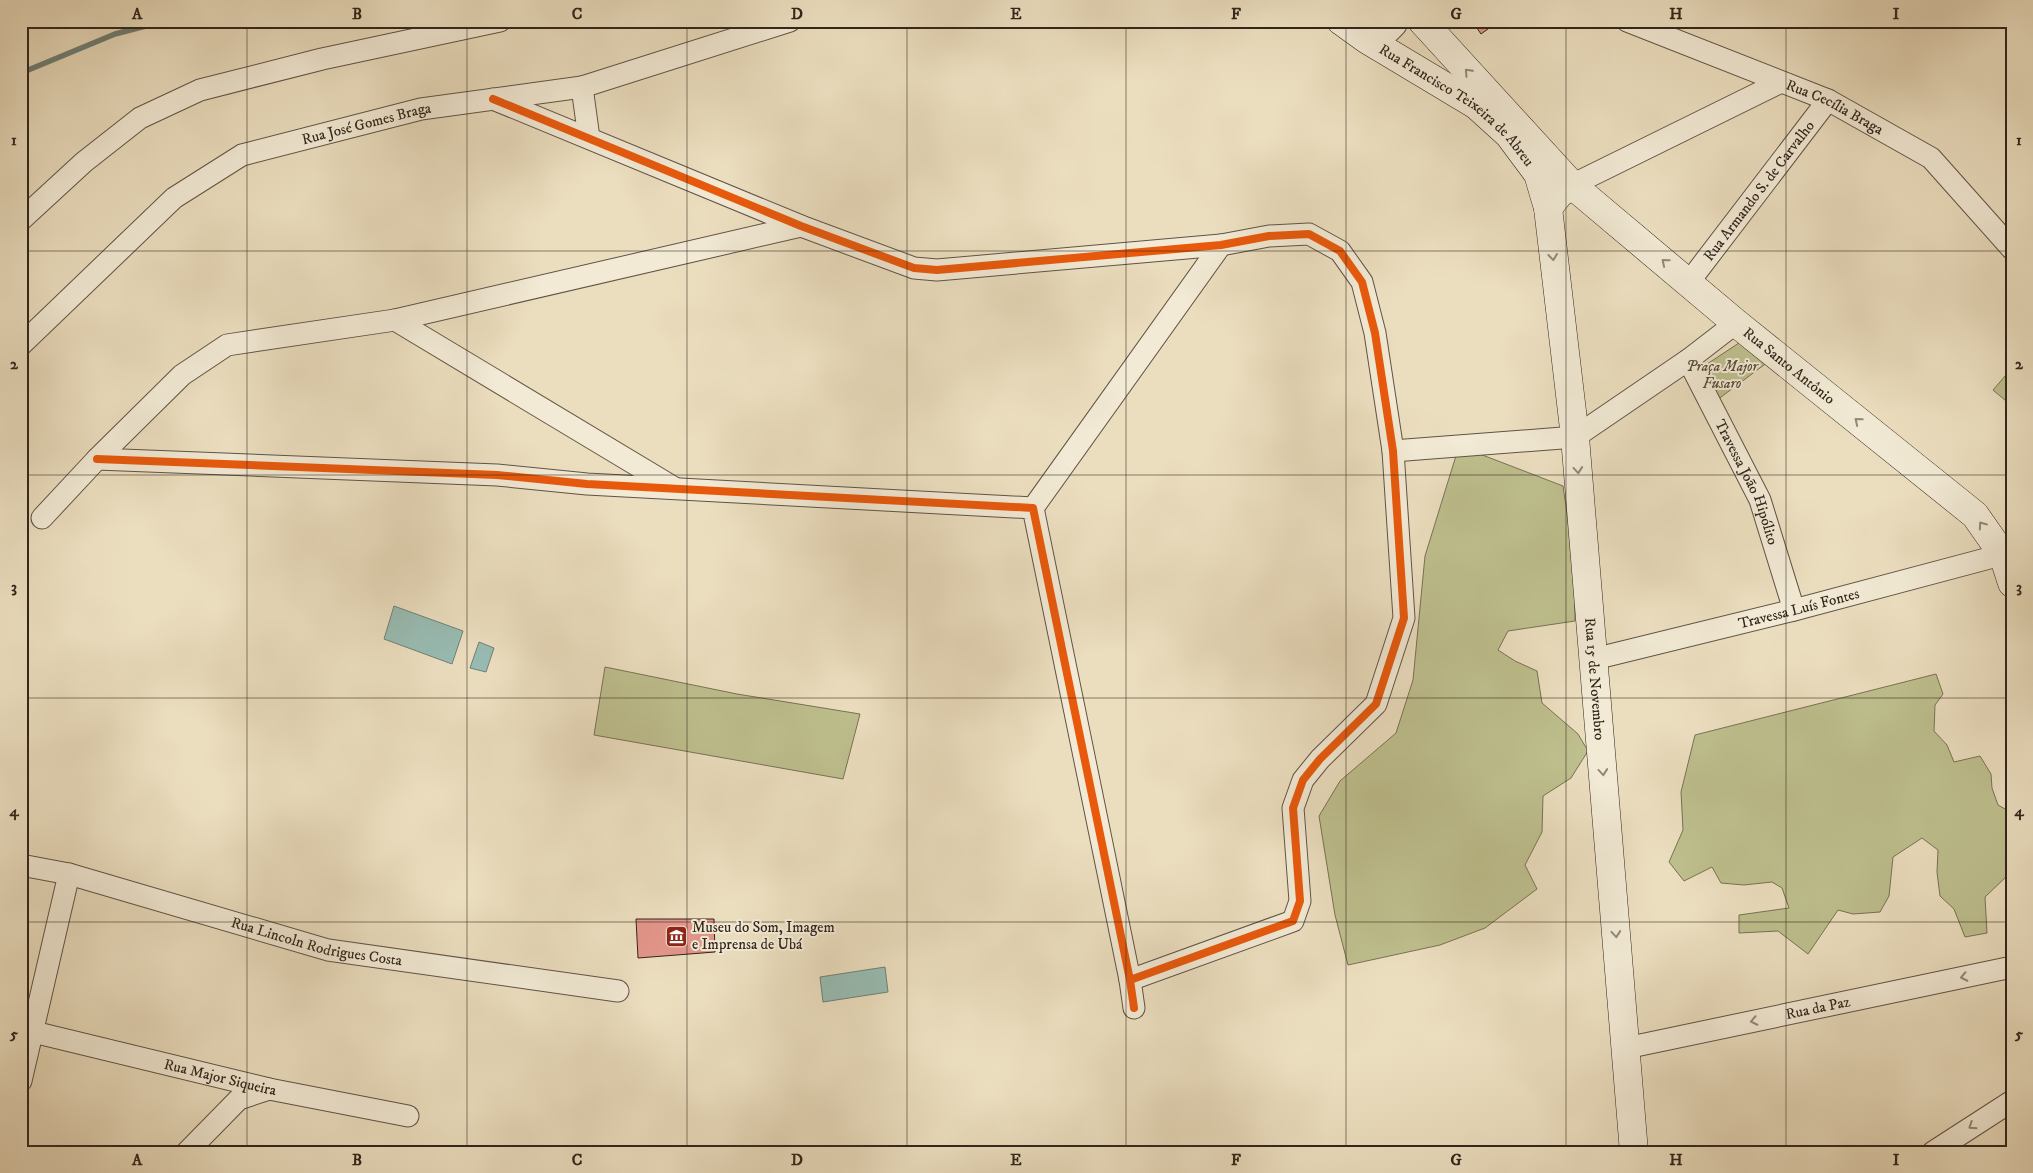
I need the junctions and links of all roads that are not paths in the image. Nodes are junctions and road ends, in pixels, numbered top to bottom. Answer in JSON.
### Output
{"nodes":[{"id":1,"x":500,"y":21,"type":"edge"},
{"id":2,"x":1341,"y":21,"type":"edge"},
{"id":3,"x":1396,"y":21,"type":"edge"},
{"id":4,"x":1422,"y":21,"type":"edge"},
{"id":5,"x":1627,"y":21,"type":"edge"},
{"id":6,"x":782,"y":23,"type":"edge"},
{"id":7,"x":1362,"y":30,"type":"edge"},
{"id":8,"x":1781,"y":82,"type":"junction"},
{"id":9,"x":582,"y":87,"type":"junction"},
{"id":10,"x":493,"y":100,"type":"junction"},
{"id":11,"x":1828,"y":100,"type":"junction"},
{"id":12,"x":588,"y":138,"type":"junction"},
{"id":13,"x":1572,"y":185,"type":"junction"},
{"id":14,"x":1548,"y":208,"type":"junction"},
{"id":15,"x":21,"y":220,"type":"edge"},
{"id":16,"x":801,"y":226,"type":"junction"},
{"id":17,"x":1221,"y":246,"type":"junction"},
{"id":18,"x":2012,"y":249,"type":"edge"},
{"id":19,"x":1689,"y":282,"type":"junction"},
{"id":20,"x":394,"y":320,"type":"junction"},
{"id":21,"x":1736,"y":323,"type":"junction"},
{"id":22,"x":21,"y":345,"type":"edge"},
{"id":23,"x":1688,"y":360,"type":"junction"},
{"id":24,"x":1575,"y":437,"type":"junction"},
{"id":25,"x":1392,"y":451,"type":"junction"},
{"id":26,"x":97,"y":459,"type":"junction"},
{"id":27,"x":676,"y":489,"type":"junction"},
{"id":28,"x":1033,"y":508,"type":"junction"},
{"id":29,"x":42,"y":518,"type":"dead end"},
{"id":30,"x":2007,"y":554,"type":"edge"},
{"id":31,"x":2012,"y":584,"type":"edge"},
{"id":32,"x":1794,"y":610,"type":"junction"},
{"id":33,"x":1594,"y":658,"type":"junction"},
{"id":34,"x":21,"y":865,"type":"edge"},
{"id":35,"x":69,"y":874,"type":"junction"},
{"id":36,"x":2012,"y":967,"type":"edge"},
{"id":37,"x":1130,"y":980,"type":"junction"},
{"id":38,"x":618,"y":991,"type":"dead end"},
{"id":39,"x":1134,"y":1008,"type":"dead end"},
{"id":40,"x":27,"y":1030,"type":"edge"},
{"id":41,"x":1626,"y":1048,"type":"junction"},
{"id":42,"x":21,"y":1081,"type":"edge"},
{"id":43,"x":269,"y":1089,"type":"junction"},
{"id":44,"x":2009,"y":1109,"type":"edge"},
{"id":45,"x":408,"y":1116,"type":"dead end"},
{"id":46,"x":187,"y":1152,"type":"edge"},
{"id":47,"x":1634,"y":1152,"type":"edge"},
{"id":48,"x":1933,"y":1152,"type":"edge"}],
"edges":[{"from":1,"to":15,"type":"street"},
{"from":2,"to":7,"type":"street","name":"Rua Francisco Teixeira de Abreu"},
{"from":3,"to":7,"type":"street"},
{"from":13,"to":4,"type":"street","name":"Rua Santo Antônio","one_way":true},
{"from":5,"to":8,"type":"street"},
{"from":6,"to":9,"type":"street","name":"Rua José Gomes Braga"},
{"from":7,"to":14,"type":"street","name":"Rua Francisco Teixeira de Abreu"},
{"from":8,"to":11,"type":"street","name":"Rua Cecília Braga"},
{"from":8,"to":13,"type":"street","name":"Rua Cecília Braga"},
{"from":9,"to":10,"type":"street","name":"Rua José Gomes Braga"},
{"from":9,"to":12,"type":"street"},
{"from":10,"to":12,"type":"street"},
{"from":10,"to":22,"type":"street","name":"Rua José Gomes Braga"},
{"from":11,"to":18,"type":"street","name":"Rua Cecília Braga"},
{"from":11,"to":19,"type":"street","name":"Rua Armando S. de Carvalho"},
{"from":12,"to":16,"type":"street"},
{"from":13,"to":14,"type":"street"},
{"from":19,"to":13,"type":"street","name":"Rua Santo Antônio","one_way":true},
{"from":14,"to":24,"type":"street","name":"Rua 15 de Novembro","one_way":true},
{"from":16,"to":17,"type":"street"},
{"from":16,"to":20,"type":"street"},
{"from":17,"to":25,"type":"street"},
{"from":17,"to":28,"type":"street"},
{"from":19,"to":21,"type":"street","name":"Rua Santo Antônio"},
{"from":20,"to":26,"type":"street"},
{"from":20,"to":27,"type":"street"},
{"from":21,"to":23,"type":"street"},
{"from":30,"to":21,"type":"street","name":"Rua Santo Antônio","one_way":true},
{"from":23,"to":24,"type":"street"},
{"from":23,"to":32,"type":"street","name":"Travessa João Hipólito"},
{"from":24,"to":25,"type":"street"},
{"from":24,"to":33,"type":"street","name":"Rua 15 de Novembro","one_way":true},
{"from":25,"to":37,"type":"street"},
{"from":26,"to":27,"type":"street"},
{"from":26,"to":29,"type":"street"},
{"from":27,"to":28,"type":"street"},
{"from":28,"to":37,"type":"street"},
{"from":30,"to":31,"type":"street","name":"Rua Santo Antônio"},
{"from":30,"to":32,"type":"street","name":"Travessa Luís Fontes"},
{"from":32,"to":33,"type":"street","name":"Travessa Luís Fontes"},
{"from":33,"to":41,"type":"street","name":"Rua 15 de Novembro","one_way":true},
{"from":34,"to":35,"type":"street","name":"Rua Lincoln Rodrigues Costa"},
{"from":35,"to":38,"type":"street","name":"Rua Lincoln Rodrigues Costa"},
{"from":35,"to":40,"type":"street"},
{"from":36,"to":41,"type":"street","name":"Rua da Paz","one_way":true},
{"from":37,"to":39,"type":"street"},
{"from":40,"to":42,"type":"street"},
{"from":40,"to":43,"type":"street","name":"Rua Major Siqueira"},
{"from":41,"to":47,"type":"street","name":"Rua 15 de Novembro"},
{"from":43,"to":45,"type":"street","name":"Rua Major Siqueira"},
{"from":43,"to":46,"type":"street"},
{"from":44,"to":48,"type":"street","one_way":true}]}
